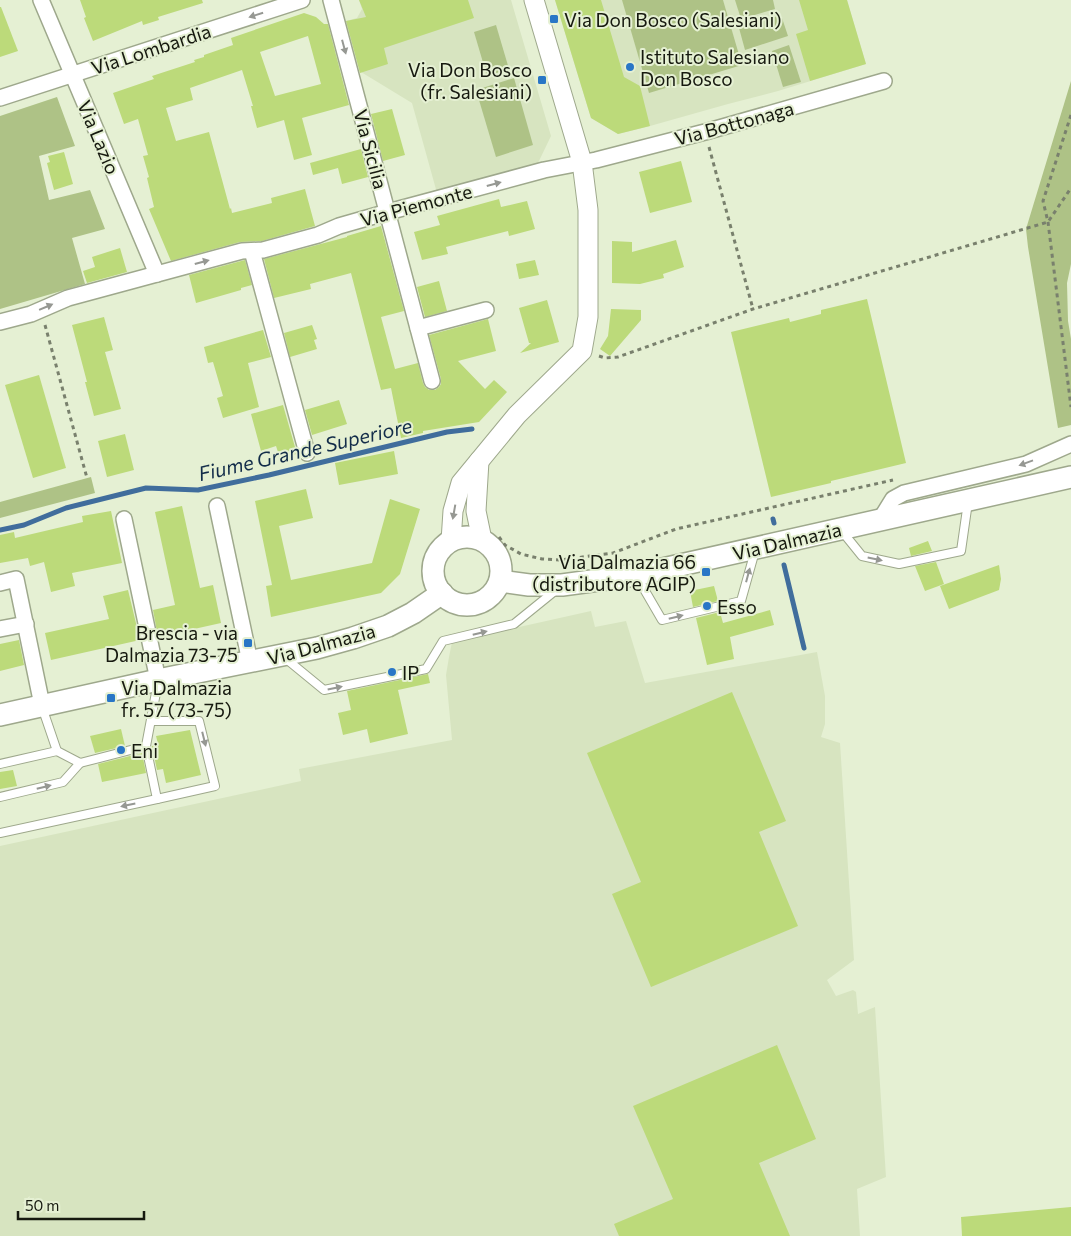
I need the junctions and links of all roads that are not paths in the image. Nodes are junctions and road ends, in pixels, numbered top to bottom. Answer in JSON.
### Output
{"nodes":[{"id":1,"x":41,"y":0,"type":"edge"},
{"id":2,"x":302,"y":0,"type":"edge"},
{"id":3,"x":331,"y":0,"type":"edge"},
{"id":4,"x":534,"y":0,"type":"edge"},
{"id":5,"x":72,"y":75,"type":"junction"},
{"id":6,"x":884,"y":81,"type":"dead end"},
{"id":7,"x":0,"y":98,"type":"edge"},
{"id":8,"x":582,"y":162,"type":"junction"},
{"id":9,"x":388,"y":212,"type":"junction"},
{"id":10,"x":252,"y":251,"type":"junction"},
{"id":11,"x":157,"y":274,"type":"junction"},
{"id":12,"x":486,"y":310,"type":"dead end"},
{"id":13,"x":0,"y":322,"type":"edge"},
{"id":14,"x":418,"y":328,"type":"junction"},
{"id":15,"x":432,"y":381,"type":"dead end"},
{"id":16,"x":1071,"y":444,"type":"edge"},
{"id":17,"x":307,"y":453,"type":"dead end"},
{"id":18,"x":478,"y":461,"type":"junction"},
{"id":19,"x":1071,"y":477,"type":"edge"},
{"id":20,"x":969,"y":499,"type":"junction"},
{"id":21,"x":216,"y":506,"type":"dead end"},
{"id":22,"x":124,"y":520,"type":"dead end"},
{"id":23,"x":880,"y":520,"type":"junction"},
{"id":24,"x":840,"y":529,"type":"junction"},
{"id":25,"x":488,"y":535,"type":"junction"},
{"id":26,"x":451,"y":540,"type":"junction"},
{"id":27,"x":756,"y":548,"type":"junction"},
{"id":28,"x":636,"y":576,"type":"junction"},
{"id":29,"x":500,"y":581,"type":"junction"},
{"id":30,"x":0,"y":583,"type":"edge"},
{"id":31,"x":562,"y":585,"type":"junction"},
{"id":32,"x":442,"y":593,"type":"junction"},
{"id":33,"x":26,"y":624,"type":"junction"},
{"id":34,"x":0,"y":629,"type":"edge"},
{"id":35,"x":282,"y":655,"type":"junction"},
{"id":36,"x":250,"y":662,"type":"junction"},
{"id":37,"x":158,"y":680,"type":"junction"},
{"id":38,"x":42,"y":706,"type":"junction"},
{"id":39,"x":0,"y":716,"type":"edge"},
{"id":40,"x":151,"y":721,"type":"junction"},
{"id":41,"x":146,"y":746,"type":"junction"},
{"id":42,"x":57,"y":751,"type":"junction"},
{"id":43,"x":80,"y":763,"type":"junction"},
{"id":44,"x":0,"y":764,"type":"edge"},
{"id":45,"x":0,"y":797,"type":"edge"},
{"id":46,"x":157,"y":799,"type":"junction"},
{"id":47,"x":0,"y":833,"type":"edge"}],
"edges":[{"from":1,"to":5,"type":"street","name":"Via Lazio"},
{"from":2,"to":5,"type":"street","name":"Via Lombardia","one_way":true},
{"from":3,"to":9,"type":"street","name":"Via Sicilia","one_way":true},
{"from":4,"to":8,"type":"street"},
{"from":5,"to":7,"type":"street","name":"Via Lombardia"},
{"from":5,"to":11,"type":"street","name":"Via Lazio"},
{"from":6,"to":8,"type":"street","name":"Via Bottonaga"},
{"from":9,"to":8,"type":"street","name":"Via Piemonte","one_way":true},
{"from":8,"to":18,"type":"street"},
{"from":9,"to":10,"type":"street","name":"Via Piemonte"},
{"from":9,"to":14,"type":"street","name":"Via Sicilia"},
{"from":11,"to":10,"type":"street","name":"Via Piemonte","one_way":true},
{"from":10,"to":17,"type":"street"},
{"from":13,"to":11,"type":"street","name":"Via Piemonte","one_way":true},
{"from":12,"to":14,"type":"street"},
{"from":14,"to":15,"type":"street","name":"Via Sicilia"},
{"from":16,"to":23,"type":"street","one_way":true},
{"from":18,"to":25,"type":"street"},
{"from":18,"to":26,"type":"street","one_way":true},
{"from":19,"to":20,"type":"main road","name":"Via Dalmazia"},
{"from":20,"to":23,"type":"main road","name":"Via Dalmazia"},
{"from":24,"to":20,"type":"lane","one_way":true},
{"from":21,"to":36,"type":"street","name":"Via Dalmazia"},
{"from":22,"to":37,"type":"street"},
{"from":23,"to":24,"type":"main road","name":"Via Dalmazia"},
{"from":24,"to":27,"type":"main road","name":"Via Dalmazia"},
{"from":25,"to":26,"type":"main road"},
{"from":25,"to":29,"type":"main road"},
{"from":26,"to":32,"type":"main road"},
{"from":27,"to":28,"type":"main road","name":"Via Dalmazia"},
{"from":28,"to":27,"type":"lane","one_way":true},
{"from":28,"to":31,"type":"main road","name":"Via Dalmazia"},
{"from":29,"to":31,"type":"main road","name":"Via Dalmazia"},
{"from":29,"to":32,"type":"main road"},
{"from":30,"to":33,"type":"street"},
{"from":35,"to":31,"type":"lane","one_way":true},
{"from":32,"to":35,"type":"main road","name":"Via Dalmazia"},
{"from":33,"to":34,"type":"street"},
{"from":33,"to":38,"type":"street"},
{"from":35,"to":36,"type":"main road","name":"Via Dalmazia"},
{"from":36,"to":37,"type":"main road","name":"Via Dalmazia"},
{"from":37,"to":38,"type":"main road","name":"Via Dalmazia"},
{"from":37,"to":40,"type":"lane"},
{"from":38,"to":39,"type":"main road","name":"Via Dalmazia"},
{"from":38,"to":42,"type":"lane"},
{"from":40,"to":41,"type":"lane"},
{"from":40,"to":46,"type":"lane","one_way":true},
{"from":41,"to":43,"type":"lane"},
{"from":41,"to":46,"type":"lane"},
{"from":42,"to":43,"type":"lane"},
{"from":42,"to":44,"type":"lane"},
{"from":45,"to":43,"type":"lane","one_way":true},
{"from":46,"to":47,"type":"lane","one_way":true}]}
